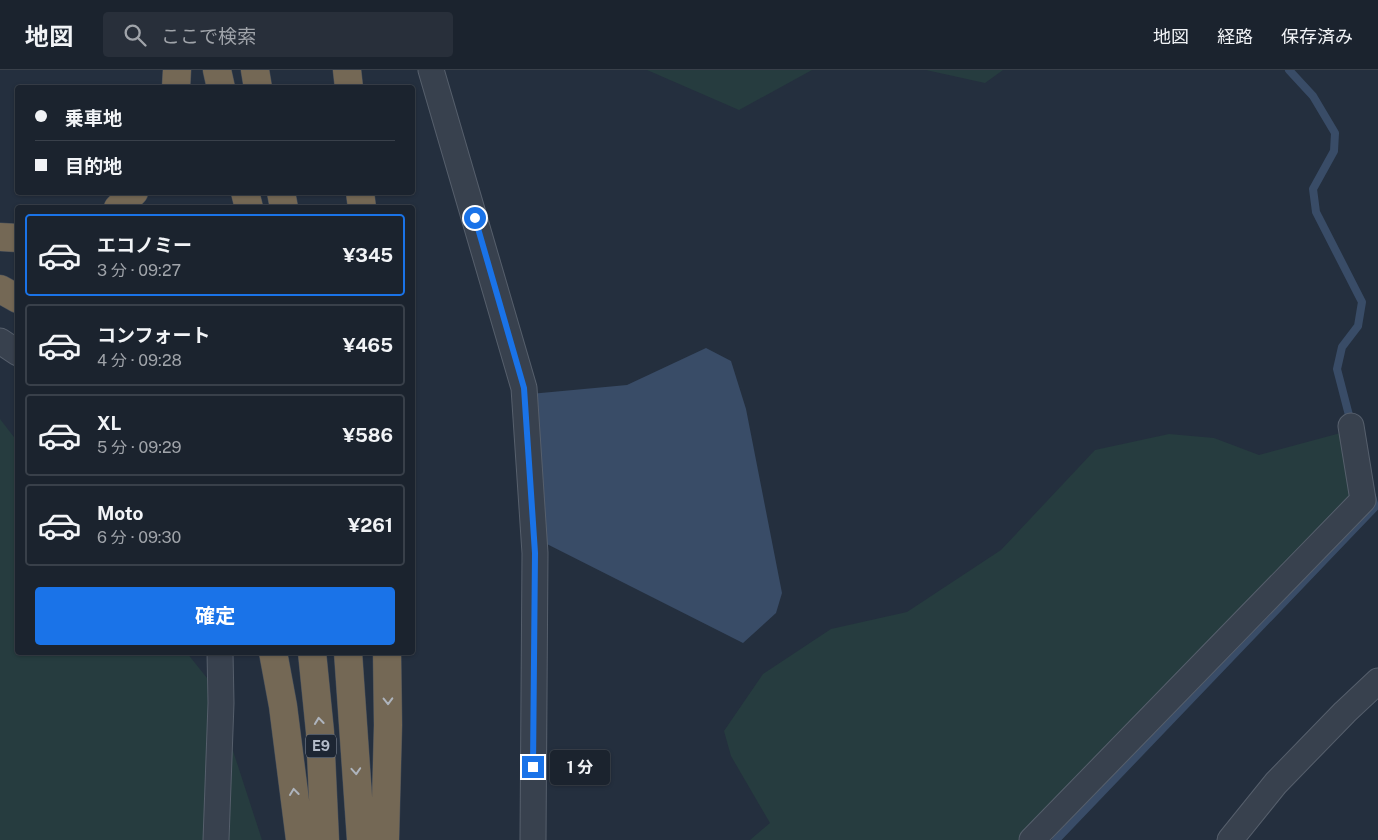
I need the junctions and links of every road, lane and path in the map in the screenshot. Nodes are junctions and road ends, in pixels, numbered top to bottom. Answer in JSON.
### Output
{"nodes":[{"id":1,"x":177,"y":70,"type":"edge"},
{"id":2,"x":217,"y":70,"type":"edge"},
{"id":3,"x":254,"y":70,"type":"edge"},
{"id":4,"x":347,"y":70,"type":"edge"},
{"id":5,"x":432,"y":70,"type":"edge"},
{"id":6,"x":176,"y":85,"type":"edge"},
{"id":7,"x":220,"y":85,"type":"edge"},
{"id":8,"x":257,"y":85,"type":"edge"},
{"id":9,"x":349,"y":85,"type":"edge"},
{"id":10,"x":131,"y":195,"type":"edge"},
{"id":11,"x":121,"y":205,"type":"edge"},
{"id":12,"x":0,"y":237,"type":"edge"},
{"id":13,"x":15,"y":238,"type":"edge"},
{"id":14,"x":0,"y":289,"type":"edge"},
{"id":15,"x":15,"y":297,"type":"edge"},
{"id":16,"x":0,"y":342,"type":"edge"},
{"id":17,"x":15,"y":351,"type":"edge"},
{"id":18,"x":1351,"y":426,"type":"dead end"},
{"id":19,"x":220,"y":655,"type":"edge"},
{"id":20,"x":274,"y":655,"type":"edge"},
{"id":21,"x":312,"y":655,"type":"edge"},
{"id":22,"x":348,"y":655,"type":"edge"},
{"id":23,"x":387,"y":655,"type":"edge"},
{"id":24,"x":1378,"y":681,"type":"edge"},
{"id":25,"x":216,"y":840,"type":"edge"},
{"id":26,"x":300,"y":840,"type":"edge"},
{"id":27,"x":325,"y":840,"type":"edge"},
{"id":28,"x":361,"y":840,"type":"edge"},
{"id":29,"x":385,"y":840,"type":"edge"},
{"id":30,"x":533,"y":840,"type":"edge"},
{"id":31,"x":1032,"y":840,"type":"edge"},
{"id":32,"x":1230,"y":840,"type":"edge"}],
"edges":[{"from":1,"to":6,"type":"highway"},
{"from":2,"to":7,"type":"highway"},
{"from":3,"to":8,"type":"highway"},
{"from":4,"to":9,"type":"highway"},
{"from":5,"to":30,"type":"street"},
{"from":10,"to":11,"type":"highway"},
{"from":12,"to":13,"type":"highway"},
{"from":14,"to":15,"type":"highway"},
{"from":16,"to":17,"type":"street"},
{"from":18,"to":31,"type":"street"},
{"from":19,"to":25,"type":"street"},
{"from":26,"to":20,"type":"highway","one_way":true},
{"from":27,"to":21,"type":"highway","number":"E9","one_way":true},
{"from":22,"to":28,"type":"highway","number":"E9","one_way":true},
{"from":23,"to":29,"type":"highway","one_way":true},
{"from":24,"to":32,"type":"street"}]}
